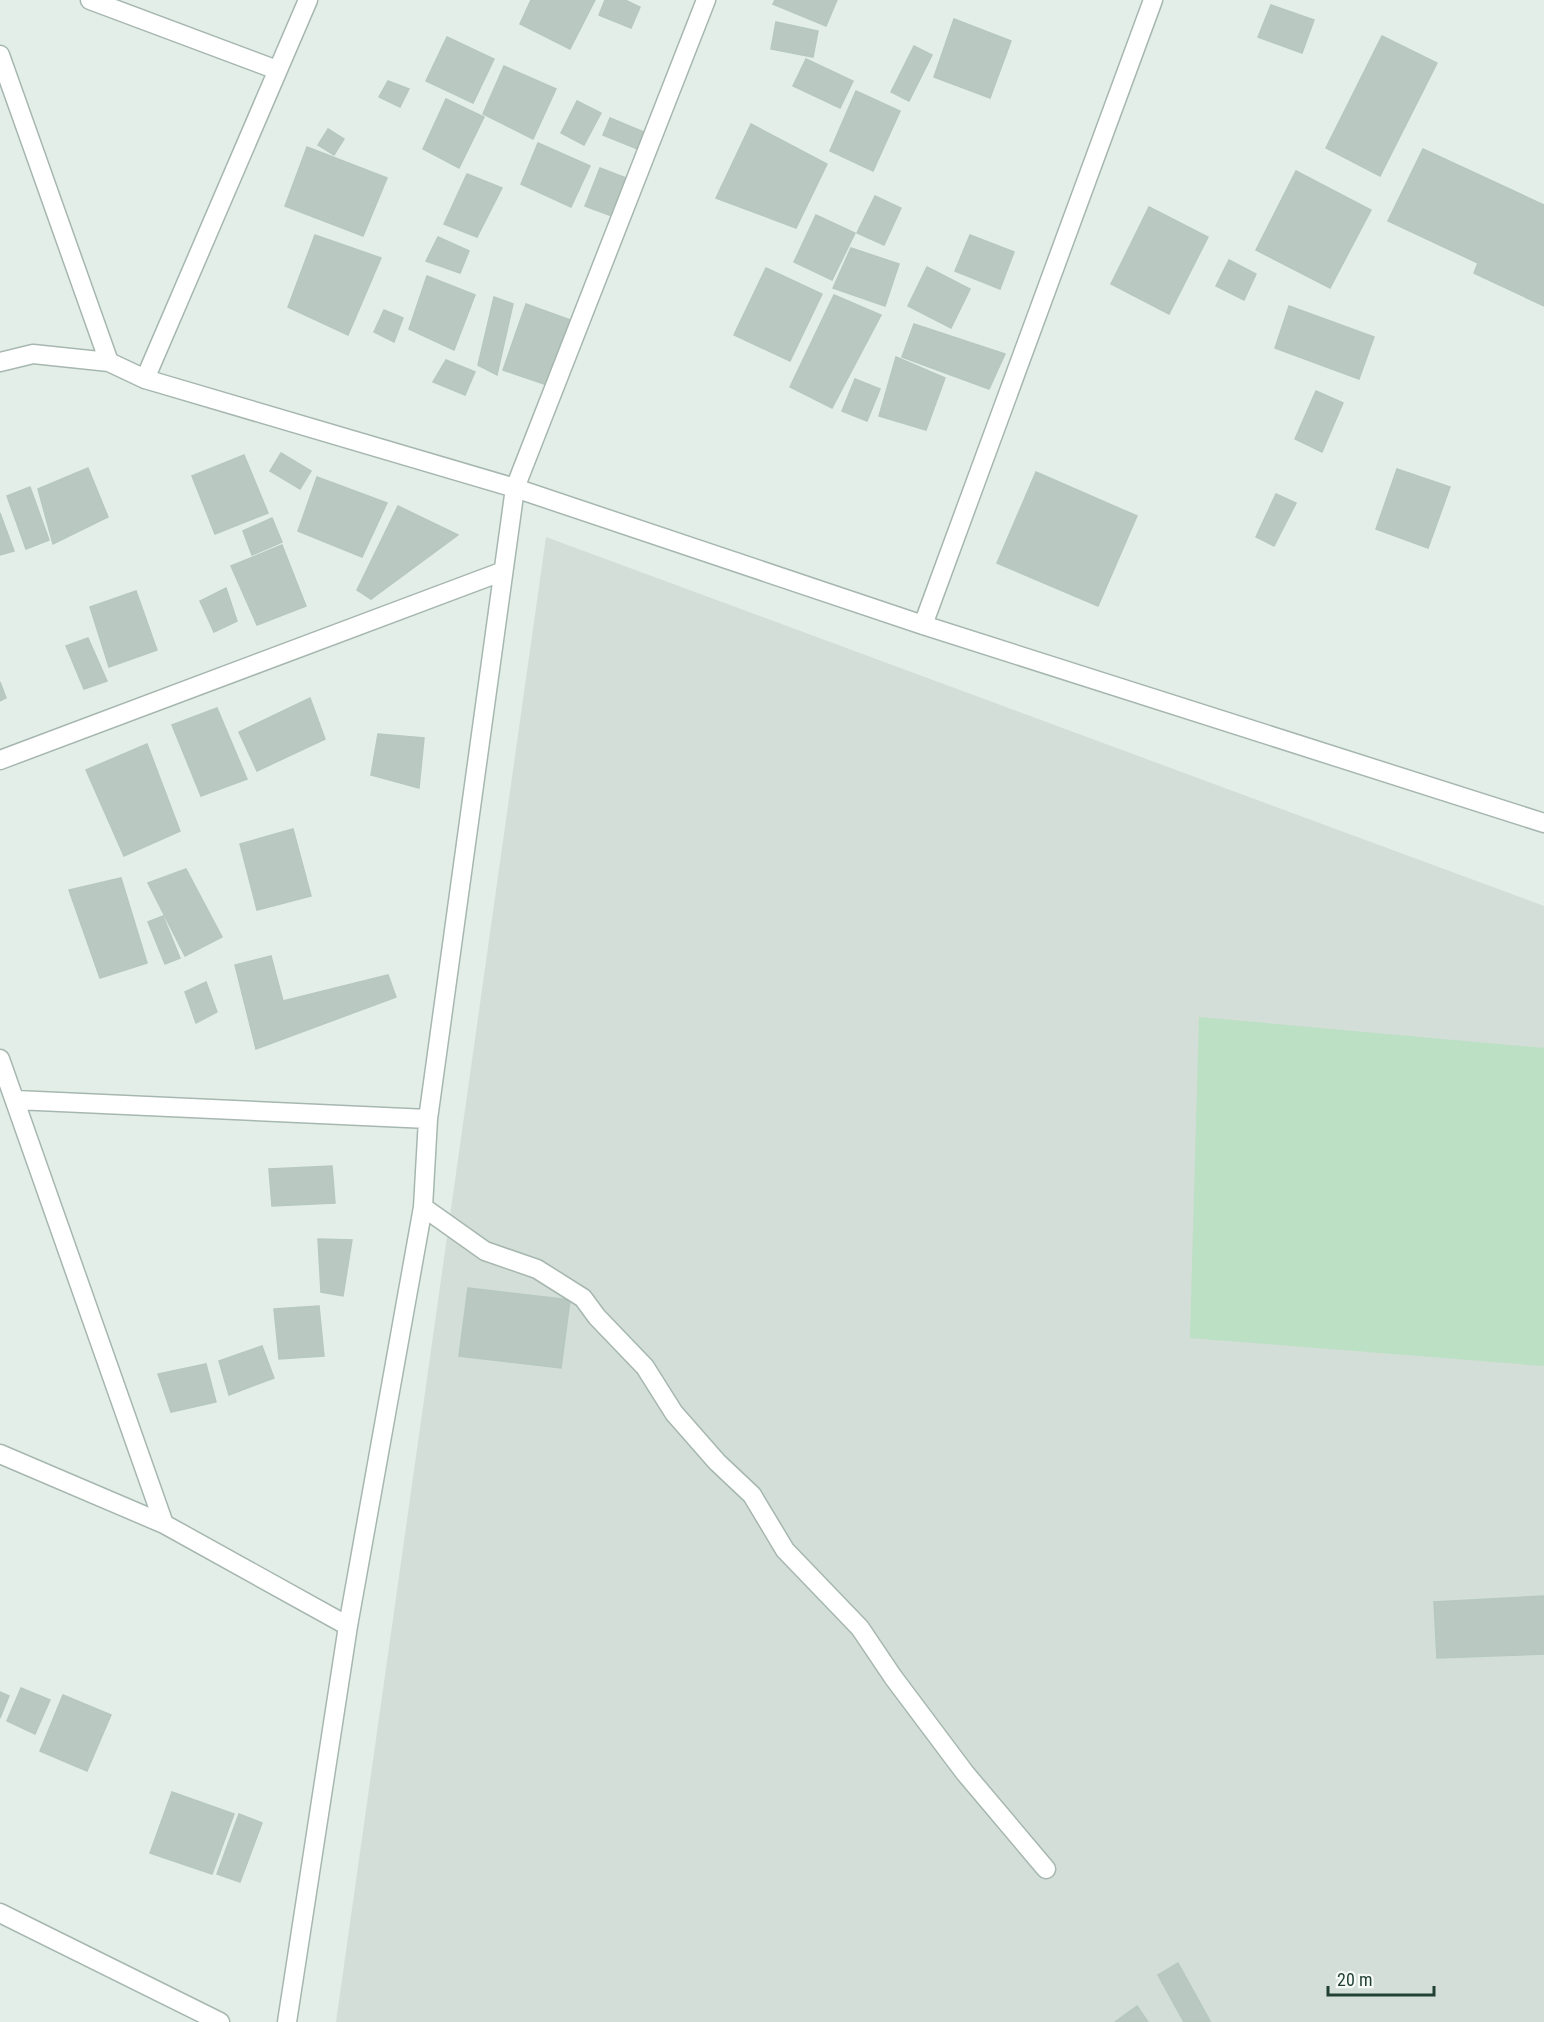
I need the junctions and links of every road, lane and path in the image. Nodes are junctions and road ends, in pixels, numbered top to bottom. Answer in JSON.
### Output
{"nodes":[{"id":1,"x":90,"y":0,"type":"edge"},
{"id":2,"x":308,"y":0,"type":"edge"},
{"id":3,"x":706,"y":0,"type":"edge"},
{"id":4,"x":1153,"y":0,"type":"edge"},
{"id":5,"x":0,"y":55,"type":"edge"},
{"id":6,"x":277,"y":70,"type":"junction"},
{"id":7,"x":0,"y":362,"type":"edge"},
{"id":8,"x":108,"y":362,"type":"junction"},
{"id":9,"x":145,"y":379,"type":"junction"},
{"id":10,"x":515,"y":488,"type":"junction"},
{"id":11,"x":501,"y":572,"type":"junction"},
{"id":12,"x":923,"y":625,"type":"junction"},
{"id":13,"x":0,"y":760,"type":"edge"},
{"id":14,"x":1544,"y":823,"type":"edge"},
{"id":15,"x":0,"y":1059,"type":"edge"},
{"id":16,"x":16,"y":1100,"type":"junction"},
{"id":17,"x":428,"y":1119,"type":"junction"},
{"id":18,"x":423,"y":1207,"type":"junction"},
{"id":19,"x":0,"y":1454,"type":"edge"},
{"id":20,"x":164,"y":1524,"type":"junction"},
{"id":21,"x":348,"y":1626,"type":"junction"},
{"id":22,"x":1046,"y":1869,"type":"dead end"},
{"id":23,"x":0,"y":1913,"type":"edge"},
{"id":24,"x":220,"y":2022,"type":"edge"},
{"id":25,"x":287,"y":2022,"type":"edge"}],
"edges":[{"from":1,"to":6,"type":"street"},
{"from":2,"to":6,"type":"street"},
{"from":3,"to":10,"type":"street"},
{"from":4,"to":12,"type":"street"},
{"from":5,"to":8,"type":"street"},
{"from":6,"to":9,"type":"street"},
{"from":7,"to":8,"type":"street"},
{"from":8,"to":9,"type":"street"},
{"from":9,"to":10,"type":"street"},
{"from":10,"to":11,"type":"street"},
{"from":10,"to":12,"type":"street"},
{"from":11,"to":13,"type":"street"},
{"from":11,"to":17,"type":"street"},
{"from":12,"to":14,"type":"street"},
{"from":15,"to":16,"type":"street"},
{"from":16,"to":17,"type":"street"},
{"from":16,"to":20,"type":"street"},
{"from":17,"to":18,"type":"street"},
{"from":18,"to":21,"type":"street"},
{"from":18,"to":22,"type":"street"},
{"from":19,"to":20,"type":"street"},
{"from":20,"to":21,"type":"street"},
{"from":21,"to":25,"type":"street"},
{"from":23,"to":24,"type":"street"}]}
